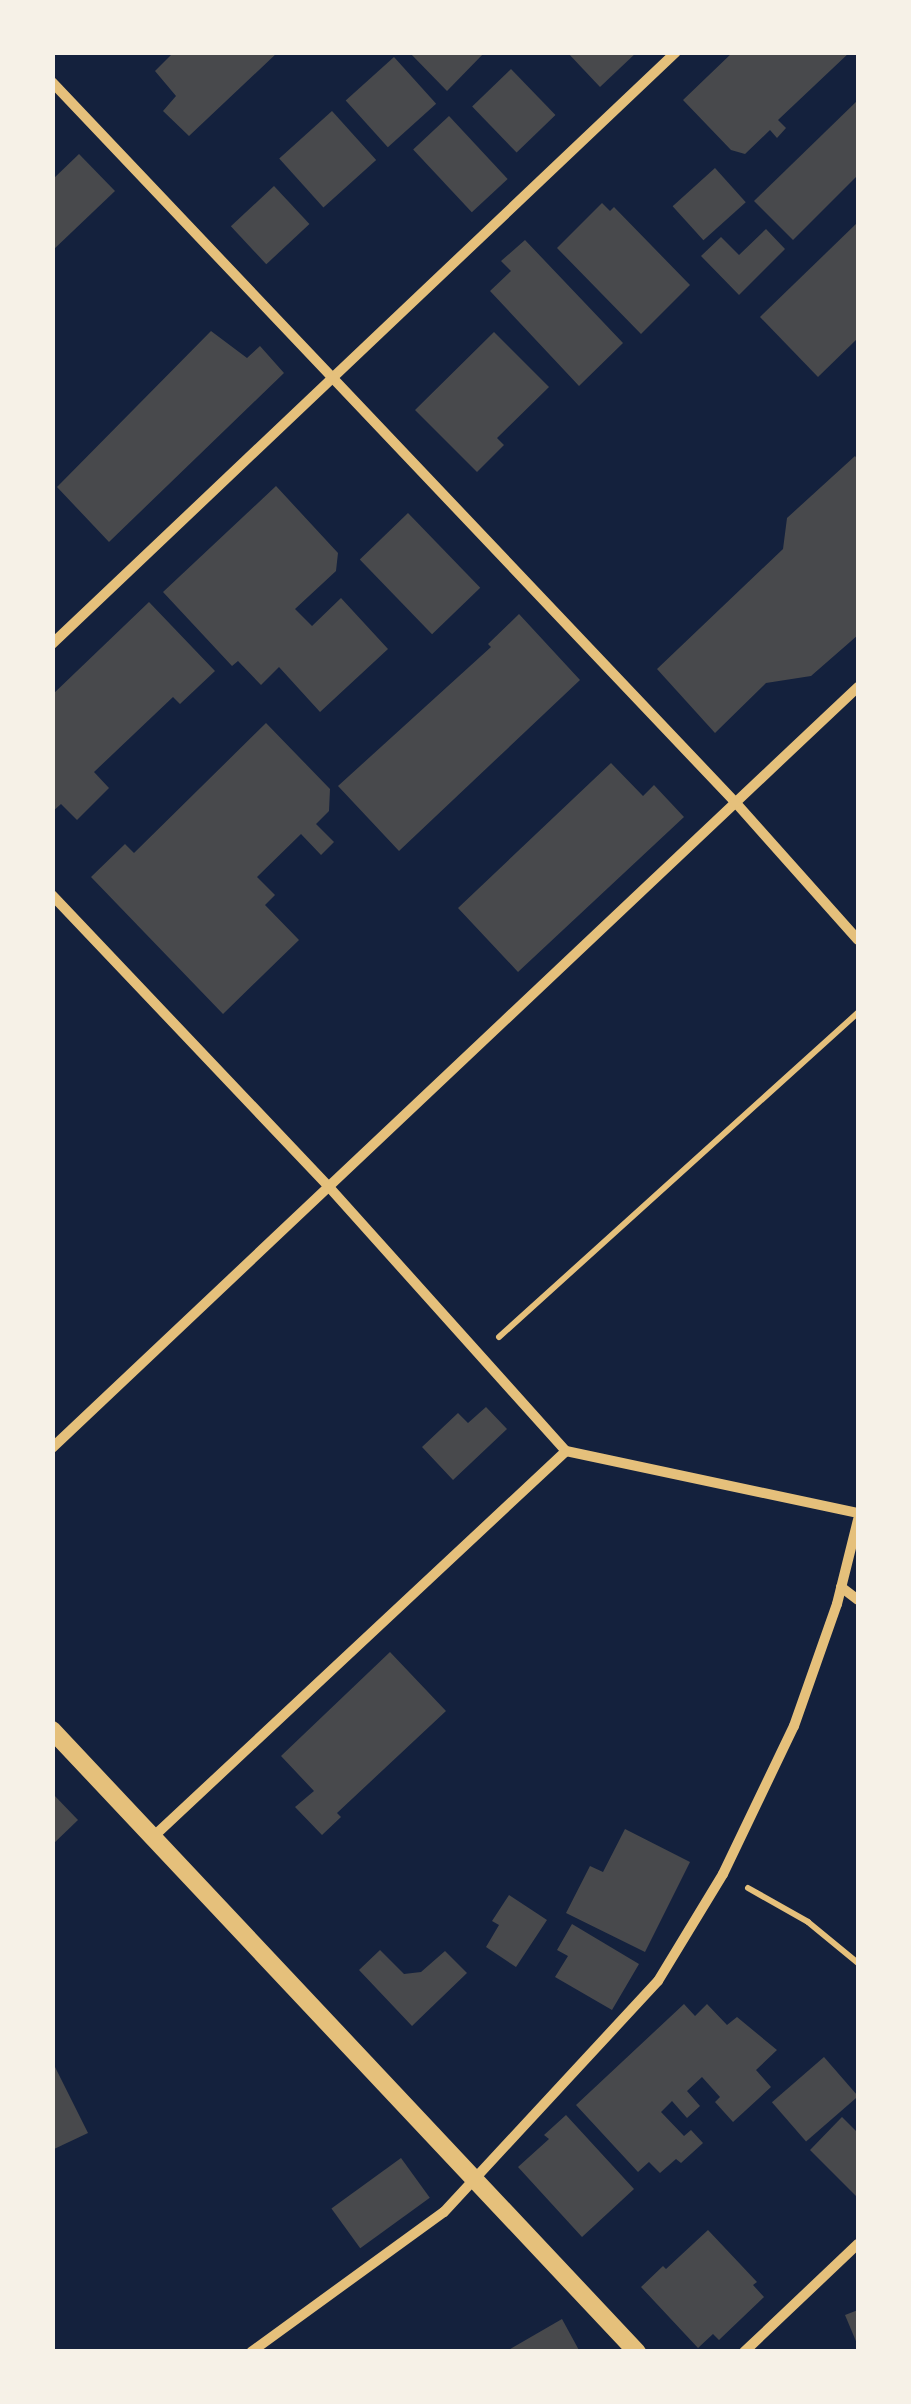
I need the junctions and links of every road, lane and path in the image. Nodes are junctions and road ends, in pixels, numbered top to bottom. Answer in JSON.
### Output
{"nodes":[{"id":1,"x":676,"y":52,"type":"edge"},
{"id":2,"x":52,"y":82,"type":"edge"},
{"id":3,"x":332,"y":380,"type":"junction"},
{"id":4,"x":52,"y":644,"type":"edge"},
{"id":5,"x":858,"y":687,"type":"edge"},
{"id":6,"x":736,"y":804,"type":"junction"},
{"id":7,"x":52,"y":895,"type":"edge"},
{"id":8,"x":858,"y":940,"type":"edge"},
{"id":9,"x":858,"y":1013,"type":"edge"},
{"id":10,"x":329,"y":1187,"type":"junction"},
{"id":11,"x":479,"y":1356,"type":"junction"},
{"id":12,"x":52,"y":1448,"type":"edge"},
{"id":13,"x":566,"y":1451,"type":"junction"},
{"id":14,"x":858,"y":1516,"type":"edge"},
{"id":15,"x":841,"y":1587,"type":"junction"},
{"id":16,"x":858,"y":1600,"type":"edge"},
{"id":17,"x":52,"y":1730,"type":"edge"},
{"id":18,"x":154,"y":1837,"type":"junction"},
{"id":19,"x":724,"y":1874,"type":"junction"},
{"id":20,"x":858,"y":1963,"type":"edge"},
{"id":21,"x":475,"y":2180,"type":"junction"},
{"id":22,"x":858,"y":2244,"type":"edge"},
{"id":23,"x":251,"y":2352,"type":"edge"},
{"id":24,"x":636,"y":2352,"type":"edge"},
{"id":25,"x":744,"y":2352,"type":"edge"}],
"edges":[{"from":1,"to":3,"type":"street"},
{"from":2,"to":3,"type":"street"},
{"from":3,"to":4,"type":"street"},
{"from":3,"to":6,"type":"street"},
{"from":5,"to":6,"type":"street"},
{"from":6,"to":8,"type":"street"},
{"from":6,"to":10,"type":"street"},
{"from":7,"to":10,"type":"street"},
{"from":9,"to":11,"type":"path"},
{"from":10,"to":11,"type":"street"},
{"from":10,"to":12,"type":"street"},
{"from":11,"to":13,"type":"street"},
{"from":13,"to":14,"type":"street"},
{"from":13,"to":18,"type":"street"},
{"from":14,"to":15,"type":"street"},
{"from":15,"to":16,"type":"street"},
{"from":15,"to":19,"type":"street"},
{"from":17,"to":18,"type":"street"},
{"from":18,"to":21,"type":"street"},
{"from":19,"to":20,"type":"path"},
{"from":19,"to":21,"type":"street"},
{"from":21,"to":23,"type":"street"},
{"from":21,"to":24,"type":"street"},
{"from":22,"to":25,"type":"street"}]}
